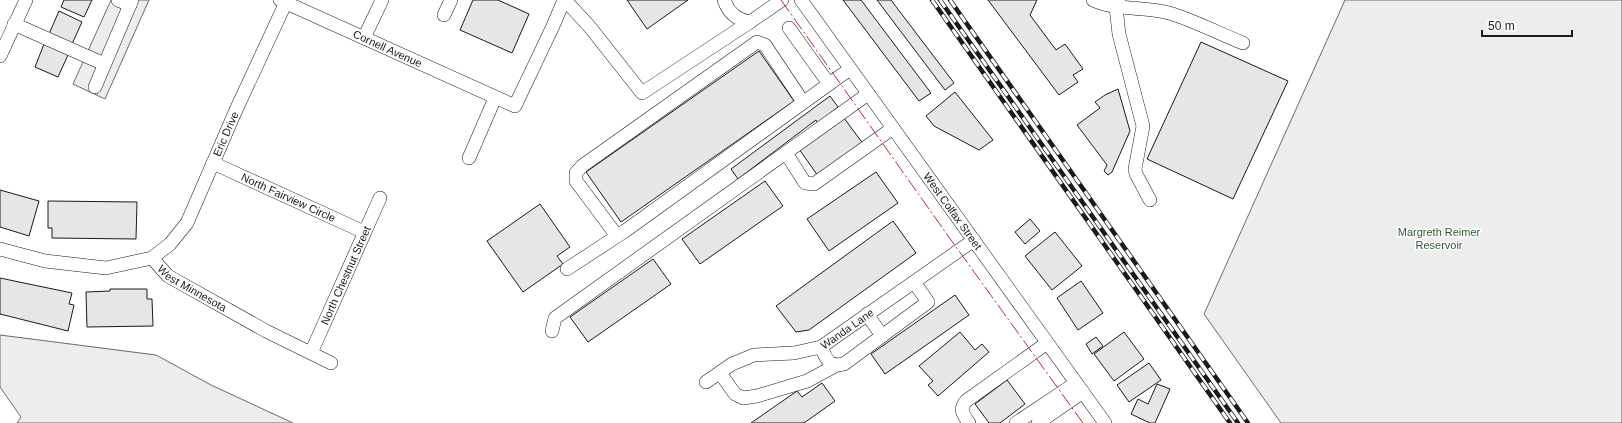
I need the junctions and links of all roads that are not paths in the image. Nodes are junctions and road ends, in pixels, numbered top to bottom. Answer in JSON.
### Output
{"nodes":[{"id":1,"x":26,"y":0,"type":"edge"},
{"id":2,"x":382,"y":0,"type":"edge"},
{"id":3,"x":451,"y":0,"type":"edge"},
{"id":4,"x":564,"y":0,"type":"edge"},
{"id":5,"x":724,"y":0,"type":"edge"},
{"id":6,"x":782,"y":0,"type":"edge"},
{"id":7,"x":801,"y":0,"type":"edge"},
{"id":8,"x":1094,"y":0,"type":"edge"},
{"id":9,"x":284,"y":1,"type":"edge"},
{"id":10,"x":127,"y":2,"type":"edge"},
{"id":11,"x":1118,"y":4,"type":"edge"},
{"id":12,"x":444,"y":15,"type":"dead end"},
{"id":13,"x":750,"y":22,"type":"junction"},
{"id":14,"x":14,"y":24,"type":"junction"},
{"id":15,"x":789,"y":28,"type":"dead end"},
{"id":16,"x":364,"y":38,"type":"junction"},
{"id":17,"x":1244,"y":43,"type":"dead end"},
{"id":18,"x":0,"y":56,"type":"edge"},
{"id":19,"x":104,"y":64,"type":"junction"},
{"id":20,"x":850,"y":69,"type":"junction"},
{"id":21,"x":829,"y":84,"type":"junction"},
{"id":22,"x":95,"y":87,"type":"dead end"},
{"id":23,"x":868,"y":94,"type":"junction"},
{"id":24,"x":495,"y":98,"type":"junction"},
{"id":25,"x":803,"y":102,"type":"junction"},
{"id":26,"x":893,"y":128,"type":"junction"},
{"id":27,"x":786,"y":153,"type":"junction"},
{"id":28,"x":469,"y":158,"type":"dead end"},
{"id":29,"x":213,"y":163,"type":"junction"},
{"id":30,"x":380,"y":198,"type":"dead end"},
{"id":31,"x":1150,"y":200,"type":"dead end"},
{"id":32,"x":364,"y":232,"type":"junction"},
{"id":33,"x":617,"y":236,"type":"junction"},
{"id":34,"x":974,"y":240,"type":"junction"},
{"id":35,"x":0,"y":249,"type":"edge"},
{"id":36,"x":152,"y":258,"type":"junction"},
{"id":37,"x":567,"y":269,"type":"dead end"},
{"id":38,"x":914,"y":282,"type":"junction"},
{"id":39,"x":867,"y":314,"type":"junction"},
{"id":40,"x":552,"y":331,"type":"dead end"},
{"id":41,"x":882,"y":336,"type":"junction"},
{"id":42,"x":1047,"y":343,"type":"junction"},
{"id":43,"x":821,"y":347,"type":"junction"},
{"id":44,"x":311,"y":354,"type":"junction"},
{"id":45,"x":331,"y":363,"type":"dead end"},
{"id":46,"x":835,"y":366,"type":"junction"},
{"id":47,"x":720,"y":373,"type":"junction"},
{"id":48,"x":706,"y":382,"type":"dead end"},
{"id":49,"x":1080,"y":387,"type":"junction"},
{"id":50,"x":969,"y":423,"type":"edge"},
{"id":51,"x":1016,"y":423,"type":"edge"},
{"id":52,"x":1040,"y":423,"type":"edge"},
{"id":53,"x":1105,"y":423,"type":"edge"}],
"edges":[{"from":1,"to":14,"type":"street"},
{"from":2,"to":16,"type":"street"},
{"from":3,"to":12,"type":"street"},
{"from":4,"to":13,"type":"street"},
{"from":4,"to":24,"type":"street","name":"Cornell Avenue"},
{"from":5,"to":13,"type":"street"},
{"from":6,"to":13,"type":"street"},
{"from":7,"to":20,"type":"street","name":"West Colfax Street"},
{"from":8,"to":11,"type":"street"},
{"from":9,"to":16,"type":"street","name":"Cornell Avenue"},
{"from":9,"to":29,"type":"street","name":"Eric Drive"},
{"from":10,"to":19,"type":"street"},
{"from":11,"to":17,"type":"street"},
{"from":11,"to":31,"type":"street"},
{"from":14,"to":18,"type":"street"},
{"from":14,"to":19,"type":"street"},
{"from":15,"to":21,"type":"street"},
{"from":16,"to":24,"type":"street","name":"Cornell Avenue"},
{"from":19,"to":22,"type":"street"},
{"from":20,"to":21,"type":"street"},
{"from":20,"to":23,"type":"street","name":"West Colfax Street"},
{"from":21,"to":25,"type":"street"},
{"from":23,"to":26,"type":"street","name":"West Colfax Street"},
{"from":23,"to":27,"type":"street"},
{"from":24,"to":28,"type":"street"},
{"from":25,"to":33,"type":"street"},
{"from":25,"to":33,"type":"street"},
{"from":26,"to":27,"type":"street"},
{"from":26,"to":34,"type":"street","name":"West Colfax Street"},
{"from":27,"to":40,"type":"street"},
{"from":29,"to":32,"type":"street","name":"North Fairview Circle"},
{"from":29,"to":36,"type":"street","name":"Eric Drive"},
{"from":30,"to":32,"type":"street","name":"North Chestnut Street"},
{"from":32,"to":44,"type":"street","name":"North Chestnut Street"},
{"from":33,"to":37,"type":"street"},
{"from":34,"to":38,"type":"street","name":"Wanda Lane"},
{"from":34,"to":42,"type":"street","name":"West Colfax Street"},
{"from":35,"to":36,"type":"street","name":"West Minnesota"},
{"from":36,"to":44,"type":"street","name":"West Minnesota"},
{"from":38,"to":39,"type":"street","name":"Wanda Lane"},
{"from":38,"to":41,"type":"street"},
{"from":39,"to":41,"type":"street"},
{"from":39,"to":43,"type":"street","name":"Wanda Lane"},
{"from":41,"to":46,"type":"street"},
{"from":42,"to":49,"type":"street","name":"West Colfax Street"},
{"from":42,"to":50,"type":"street"},
{"from":43,"to":46,"type":"street"},
{"from":43,"to":47,"type":"street","name":"Wanda Lane"},
{"from":44,"to":45,"type":"street","name":"West Minnesota"},
{"from":46,"to":47,"type":"street"},
{"from":47,"to":48,"type":"street","name":"Wanda Lane"},
{"from":49,"to":51,"type":"street"},
{"from":49,"to":52,"type":"street"},
{"from":49,"to":53,"type":"street","name":"West Colfax Street"}]}
